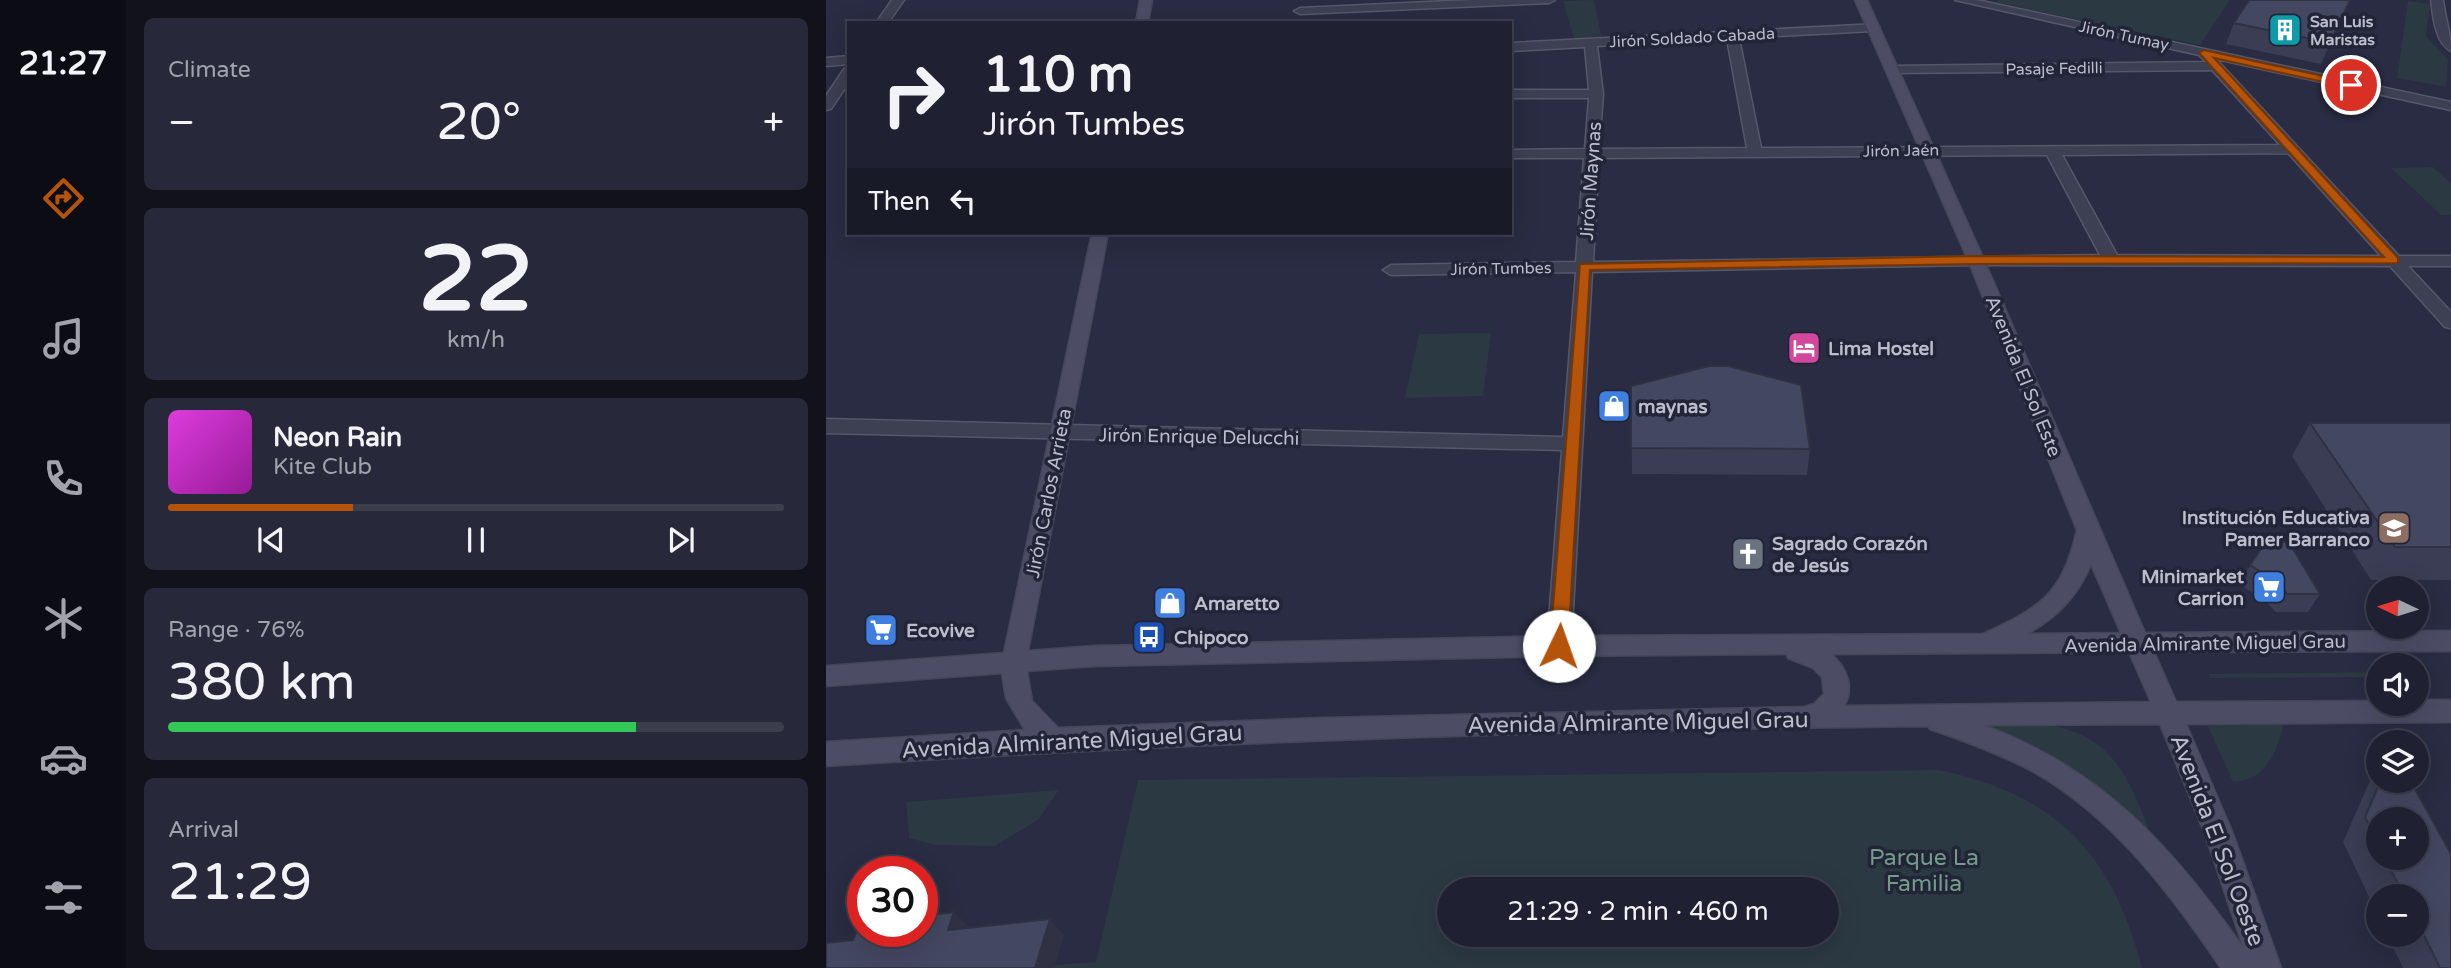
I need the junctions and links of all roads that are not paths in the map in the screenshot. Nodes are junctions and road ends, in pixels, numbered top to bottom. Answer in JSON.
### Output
{"nodes":[{"id":1,"x":898,"y":0,"type":"edge"},
{"id":2,"x":1146,"y":0,"type":"edge"},
{"id":3,"x":1549,"y":0,"type":"edge"},
{"id":4,"x":1861,"y":0,"type":"edge"},
{"id":5,"x":1962,"y":0,"type":"edge"},
{"id":6,"x":2438,"y":0,"type":"edge"},
{"id":7,"x":2451,"y":2,"type":"edge"},
{"id":8,"x":1355,"y":8,"type":"junction"},
{"id":9,"x":1300,"y":11,"type":"dead end"},
{"id":10,"x":883,"y":21,"type":"edge"},
{"id":11,"x":1142,"y":21,"type":"edge"},
{"id":12,"x":1352,"y":21,"type":"edge"},
{"id":13,"x":1873,"y":27,"type":"junction"},
{"id":14,"x":1732,"y":35,"type":"junction"},
{"id":15,"x":1591,"y":42,"type":"junction"},
{"id":16,"x":1512,"y":47,"type":"edge"},
{"id":17,"x":2451,"y":47,"type":"edge"},
{"id":18,"x":2204,"y":53,"type":"junction"},
{"id":19,"x":847,"y":60,"type":"edge"},
{"id":20,"x":826,"y":62,"type":"edge"},
{"id":21,"x":2216,"y":66,"type":"junction"},
{"id":22,"x":1893,"y":70,"type":"junction"},
{"id":23,"x":847,"y":75,"type":"edge"},
{"id":24,"x":1512,"y":94,"type":"edge"},
{"id":25,"x":1596,"y":94,"type":"junction"},
{"id":26,"x":847,"y":105,"type":"edge"},
{"id":27,"x":826,"y":106,"type":"edge"},
{"id":28,"x":2451,"y":106,"type":"edge"},
{"id":29,"x":2292,"y":149,"type":"junction"},
{"id":30,"x":1927,"y":150,"type":"junction"},
{"id":31,"x":2052,"y":150,"type":"junction"},
{"id":32,"x":1755,"y":152,"type":"junction"},
{"id":33,"x":1512,"y":154,"type":"edge"},
{"id":34,"x":1592,"y":154,"type":"junction"},
{"id":35,"x":1100,"y":235,"type":"edge"},
{"id":36,"x":1976,"y":260,"type":"junction"},
{"id":37,"x":2111,"y":260,"type":"junction"},
{"id":38,"x":2394,"y":261,"type":"junction"},
{"id":39,"x":2451,"y":261,"type":"edge"},
{"id":40,"x":1584,"y":267,"type":"junction"},
{"id":41,"x":1391,"y":270,"type":"dead end"},
{"id":42,"x":2451,"y":323,"type":"edge"},
{"id":43,"x":826,"y":426,"type":"edge"},
{"id":44,"x":1060,"y":433,"type":"junction"},
{"id":45,"x":1573,"y":444,"type":"junction"},
{"id":46,"x":2088,"y":530,"type":"junction"},
{"id":47,"x":2451,"y":641,"type":"edge"},
{"id":48,"x":1759,"y":645,"type":"junction"},
{"id":49,"x":1984,"y":645,"type":"junction"},
{"id":50,"x":2138,"y":645,"type":"junction"},
{"id":51,"x":1559,"y":646,"type":"junction"},
{"id":52,"x":1014,"y":662,"type":"junction"},
{"id":53,"x":826,"y":676,"type":"edge"},
{"id":54,"x":2451,"y":712,"type":"edge"},
{"id":55,"x":2168,"y":713,"type":"junction"},
{"id":56,"x":1924,"y":715,"type":"junction"},
{"id":57,"x":1800,"y":719,"type":"junction"},
{"id":58,"x":1054,"y":740,"type":"junction"},
{"id":59,"x":826,"y":754,"type":"edge"},
{"id":60,"x":2239,"y":968,"type":"edge"},
{"id":61,"x":2266,"y":968,"type":"edge"}],
"edges":[{"from":1,"to":10,"type":"street"},
{"from":2,"to":11,"type":"main road"},
{"from":3,"to":8,"type":"street"},
{"from":4,"to":13,"type":"main road","name":"Avenida El Sol Este"},
{"from":5,"to":18,"type":"street","name":"Jirón Tumay"},
{"from":6,"to":7,"type":"street"},
{"from":6,"to":17,"type":"street"},
{"from":8,"to":9,"type":"street"},
{"from":8,"to":12,"type":"street"},
{"from":13,"to":14,"type":"street","name":"Jirón Soldado Cabada"},
{"from":13,"to":22,"type":"main road","name":"Avenida El Sol Este"},
{"from":14,"to":15,"type":"street","name":"Jirón Soldado Cabada"},
{"from":14,"to":32,"type":"street"},
{"from":15,"to":16,"type":"street","name":"Jirón Soldado Cabada"},
{"from":15,"to":25,"type":"street","name":"Jirón Maynas"},
{"from":18,"to":21,"type":"street"},
{"from":18,"to":28,"type":"street","name":"Jirón Tumay"},
{"from":19,"to":20,"type":"street"},
{"from":21,"to":22,"type":"street","name":"Pasaje Fedilli"},
{"from":21,"to":29,"type":"street"},
{"from":22,"to":30,"type":"main road","name":"Avenida El Sol Este"},
{"from":23,"to":27,"type":"street"},
{"from":24,"to":25,"type":"street","name":"Jirón Maynas"},
{"from":25,"to":34,"type":"street","name":"Jirón Maynas"},
{"from":26,"to":27,"type":"street"},
{"from":29,"to":31,"type":"street","name":"Jirón Jaén"},
{"from":29,"to":38,"type":"street"},
{"from":30,"to":31,"type":"street","name":"Jirón Jaén"},
{"from":30,"to":32,"type":"street","name":"Jirón Jaén"},
{"from":30,"to":36,"type":"main road","name":"Avenida El Sol Este"},
{"from":31,"to":37,"type":"street"},
{"from":32,"to":34,"type":"street","name":"Jirón Jaén"},
{"from":33,"to":34,"type":"street","name":"Jirón Jaén"},
{"from":34,"to":40,"type":"street","name":"Jirón Maynas"},
{"from":35,"to":44,"type":"main road","name":"Jirón Carlos Arrieta"},
{"from":36,"to":37,"type":"street","name":"Jirón Tumbes"},
{"from":36,"to":40,"type":"street","name":"Jirón Tumbes"},
{"from":36,"to":46,"type":"main road","name":"Avenida El Sol Este"},
{"from":37,"to":38,"type":"street","name":"Jirón Tumbes"},
{"from":38,"to":39,"type":"street","name":"Jirón Tumbes"},
{"from":38,"to":42,"type":"street"},
{"from":40,"to":41,"type":"street","name":"Jirón Tumbes"},
{"from":40,"to":45,"type":"street","name":"Jirón Maynas"},
{"from":43,"to":44,"type":"street","name":"Jirón Enrique Delucchi"},
{"from":44,"to":45,"type":"street","name":"Jirón Enrique Delucchi"},
{"from":44,"to":52,"type":"main road","name":"Jirón Carlos Arrieta"},
{"from":45,"to":51,"type":"street","name":"Jirón Maynas"},
{"from":46,"to":49,"type":"main road"},
{"from":46,"to":50,"type":"main road","name":"Avenida El Sol Este"},
{"from":47,"to":50,"type":"main road","name":"Avenida Almirante Miguel Grau"},
{"from":48,"to":49,"type":"main road","name":"Avenida Almirante Miguel Grau"},
{"from":48,"to":51,"type":"main road","name":"Avenida Almirante Miguel Grau"},
{"from":48,"to":57,"type":"main road"},
{"from":49,"to":50,"type":"main road","name":"Avenida Almirante Miguel Grau"},
{"from":50,"to":55,"type":"main road","name":"Avenida El Sol Este"},
{"from":51,"to":52,"type":"main road","name":"Avenida Almirante Miguel Grau"},
{"from":52,"to":53,"type":"main road","name":"Avenida Almirante Miguel Grau"},
{"from":52,"to":58,"type":"main road","name":"Jirón Carlos Arrieta"},
{"from":54,"to":55,"type":"main road","name":"Avenida Almirante Miguel Grau"},
{"from":55,"to":56,"type":"main road","name":"Avenida Almirante Miguel Grau"},
{"from":55,"to":61,"type":"main road","name":"Avenida El Sol Oeste"},
{"from":56,"to":57,"type":"main road","name":"Avenida Almirante Miguel Grau"},
{"from":56,"to":60,"type":"main road"},
{"from":57,"to":58,"type":"main road","name":"Avenida Almirante Miguel Grau"},
{"from":58,"to":59,"type":"main road","name":"Avenida Almirante Miguel Grau"}]}
